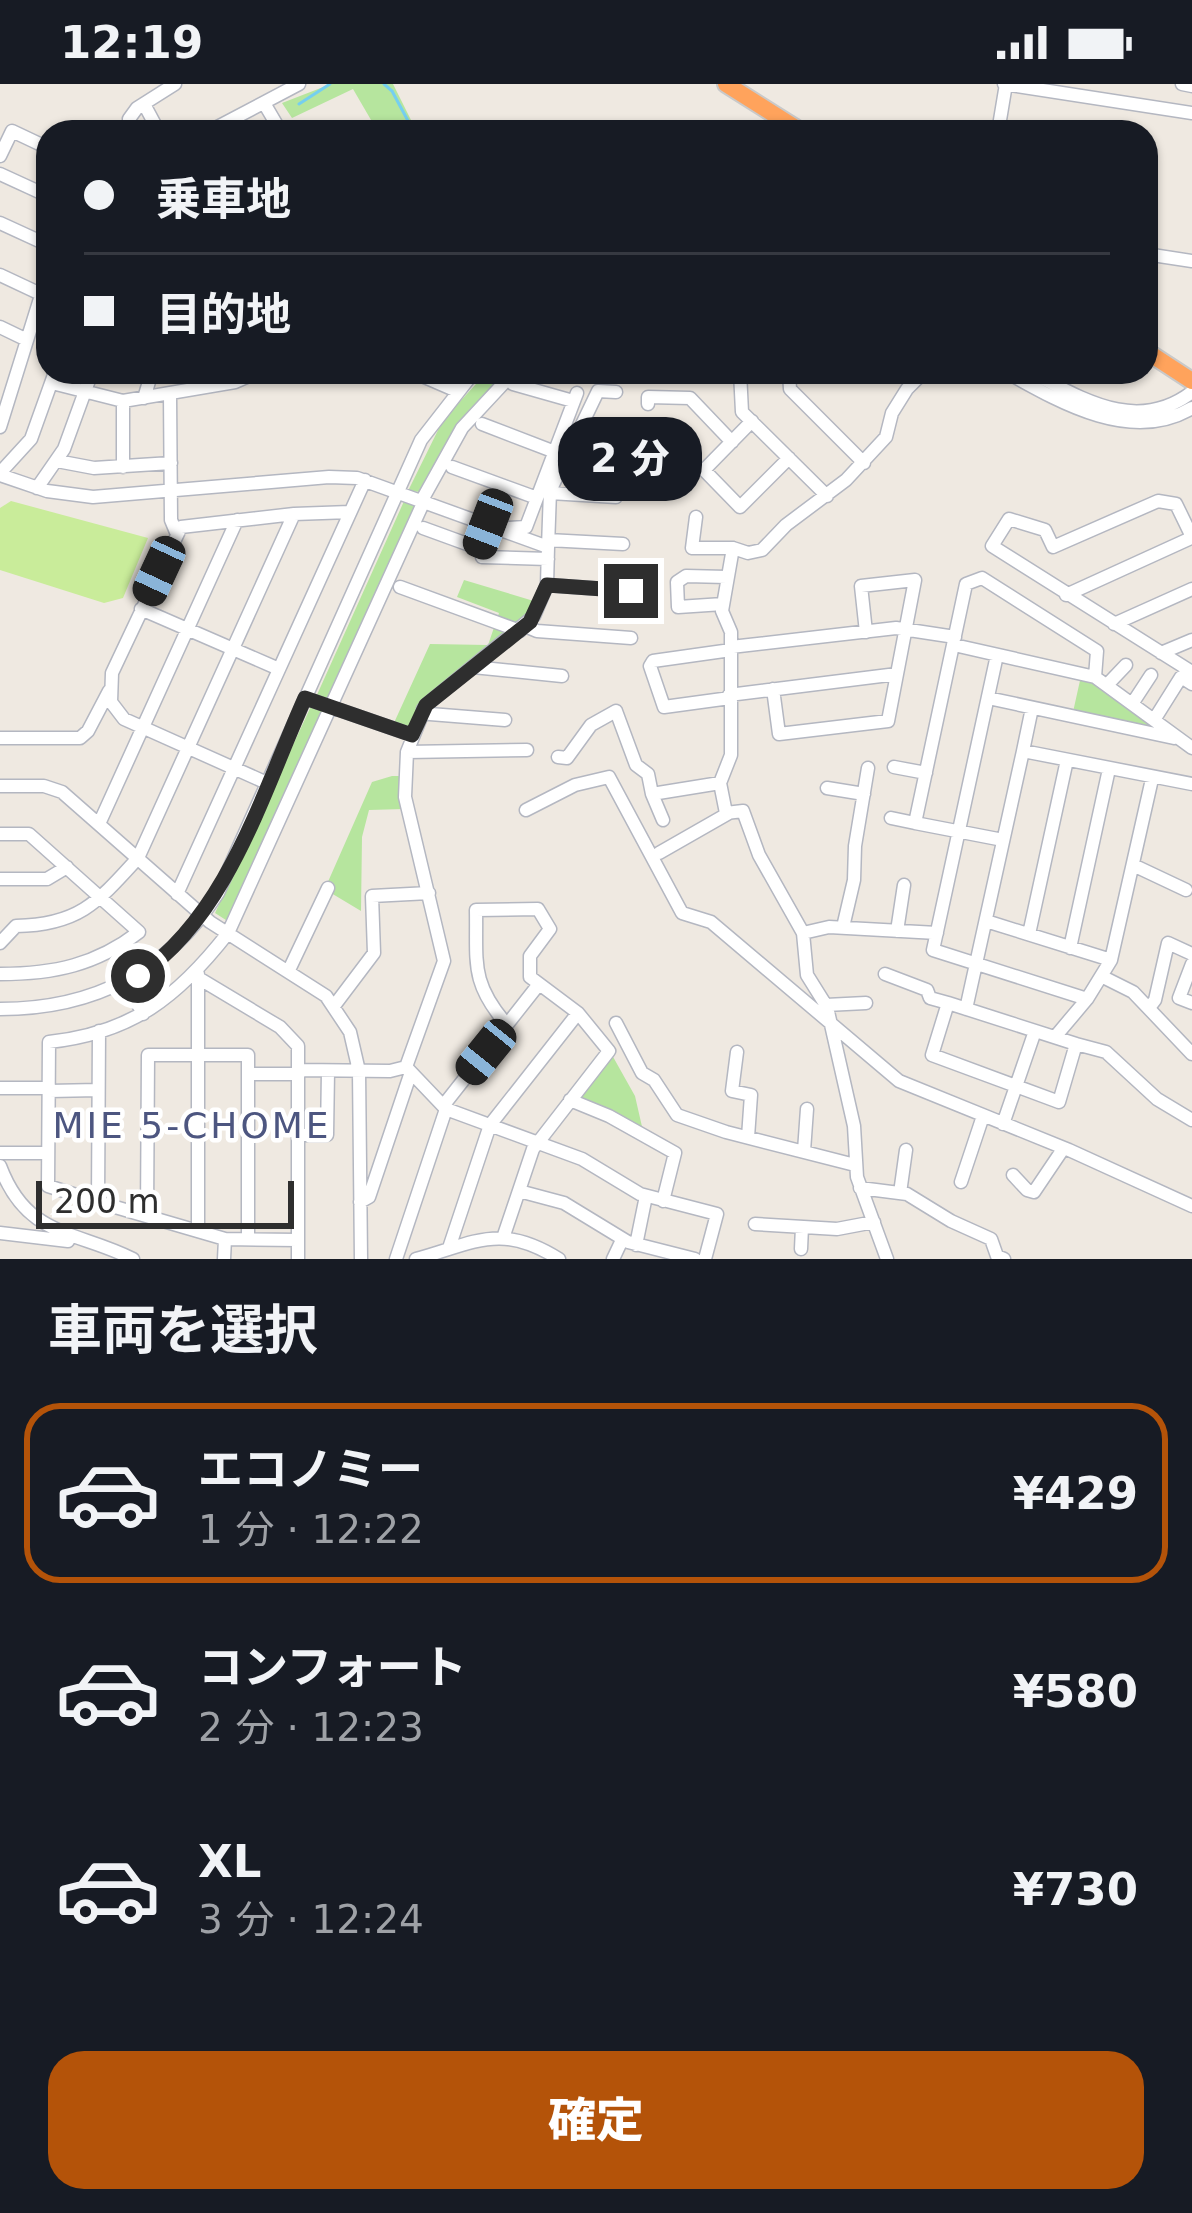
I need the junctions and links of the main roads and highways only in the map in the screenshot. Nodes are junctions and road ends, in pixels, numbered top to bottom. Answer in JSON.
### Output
{"nodes":[{"id":1,"x":726,"y":84,"type":"edge"},
{"id":2,"x":783,"y":120,"type":"edge"},
{"id":3,"x":1158,"y":359,"type":"edge"},
{"id":4,"x":1192,"y":381,"type":"edge"}],
"edges":[{"from":1,"to":2,"type":"highway"},
{"from":3,"to":4,"type":"highway"}]}
